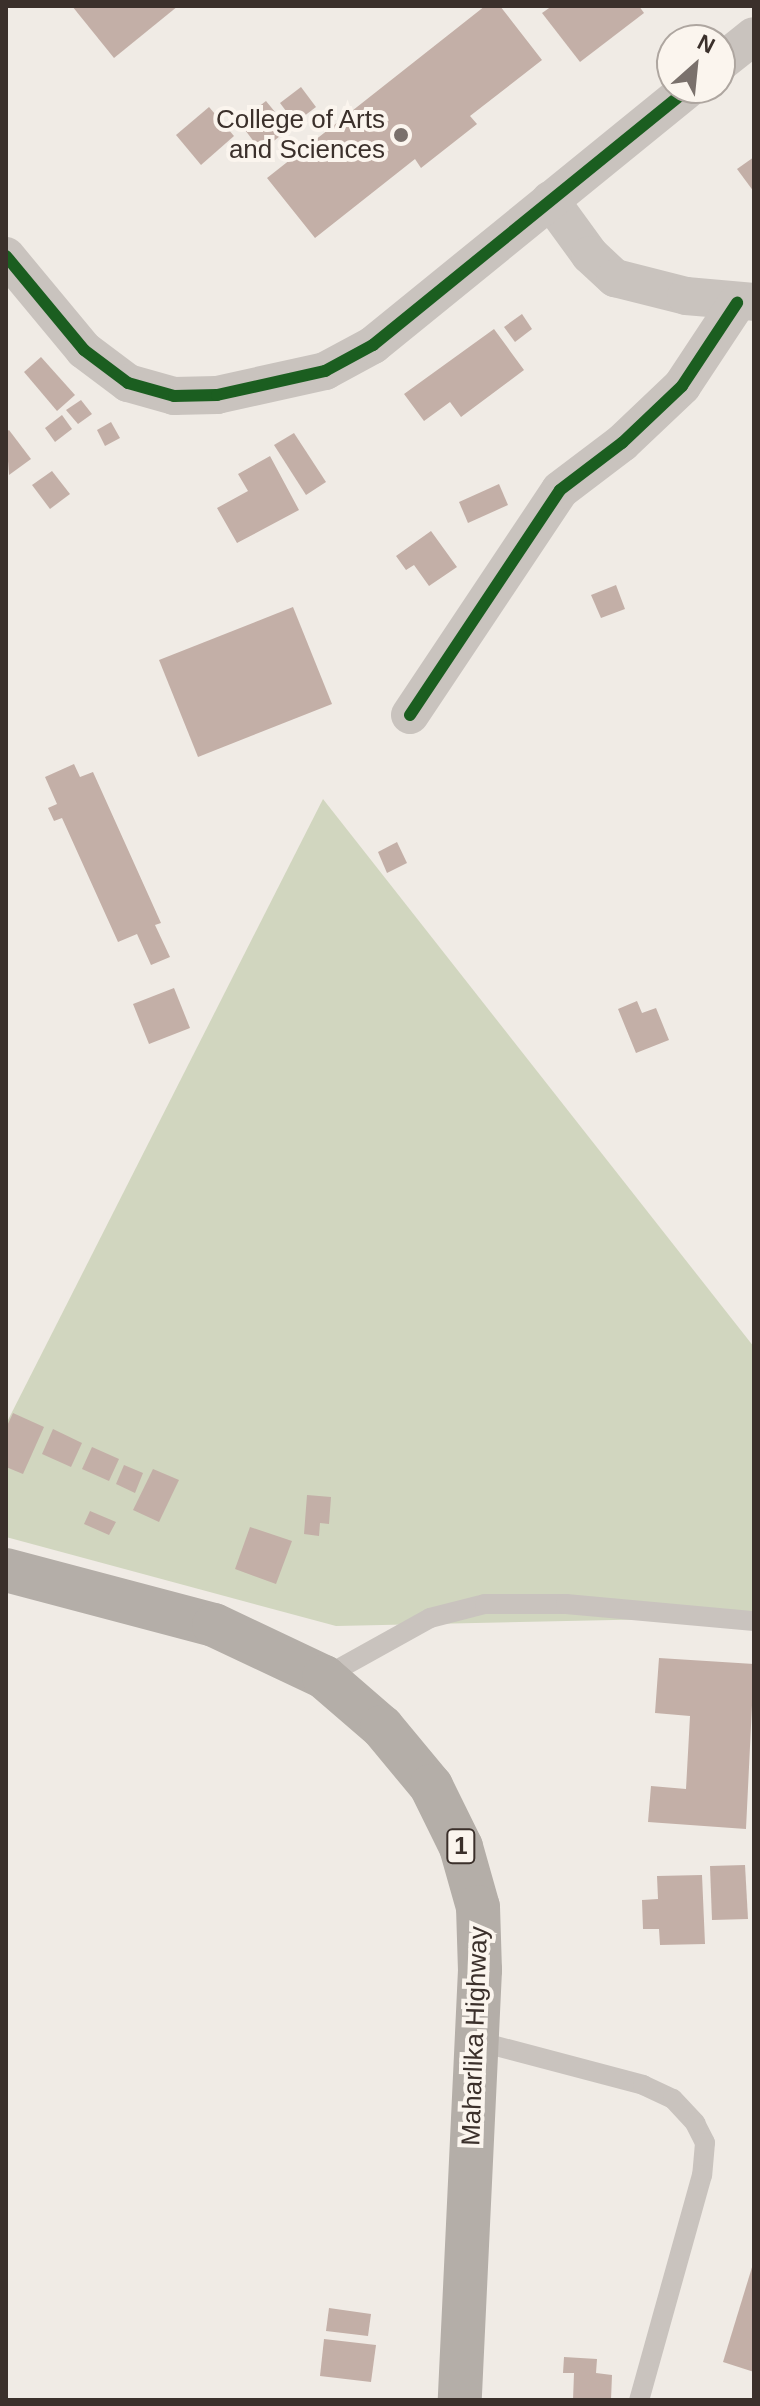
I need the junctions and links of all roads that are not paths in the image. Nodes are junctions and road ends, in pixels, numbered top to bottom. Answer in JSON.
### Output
{"nodes":[{"id":1,"x":754,"y":36,"type":"edge"},
{"id":2,"x":736,"y":50,"type":"edge"},
{"id":3,"x":669,"y":104,"type":"edge"},
{"id":4,"x":550,"y":200,"type":"junction"},
{"id":5,"x":6,"y":256,"type":"edge"},
{"id":6,"x":746,"y":303,"type":"edge"},
{"id":7,"x":410,"y":715,"type":"dead end"},
{"id":8,"x":6,"y":1570,"type":"edge"},
{"id":9,"x":754,"y":1621,"type":"edge"},
{"id":10,"x":324,"y":1677,"type":"junction"},
{"id":11,"x":477,"y":2041,"type":"junction"},
{"id":12,"x":460,"y":2400,"type":"edge"},
{"id":13,"x":639,"y":2400,"type":"edge"}],
"edges":[{"from":1,"to":2,"type":"street"},
{"from":3,"to":4,"type":"street"},
{"from":4,"to":5,"type":"street"},
{"from":4,"to":6,"type":"street"},
{"from":6,"to":7,"type":"street"},
{"from":8,"to":10,"type":"highway","name":"Maharlika Highway","number":"1"},
{"from":9,"to":10,"type":"lane"},
{"from":10,"to":11,"type":"highway","name":"Maharlika Highway","number":"1"},
{"from":11,"to":12,"type":"highway","name":"Maharlika Highway","number":"1"},
{"from":11,"to":13,"type":"lane"}]}
